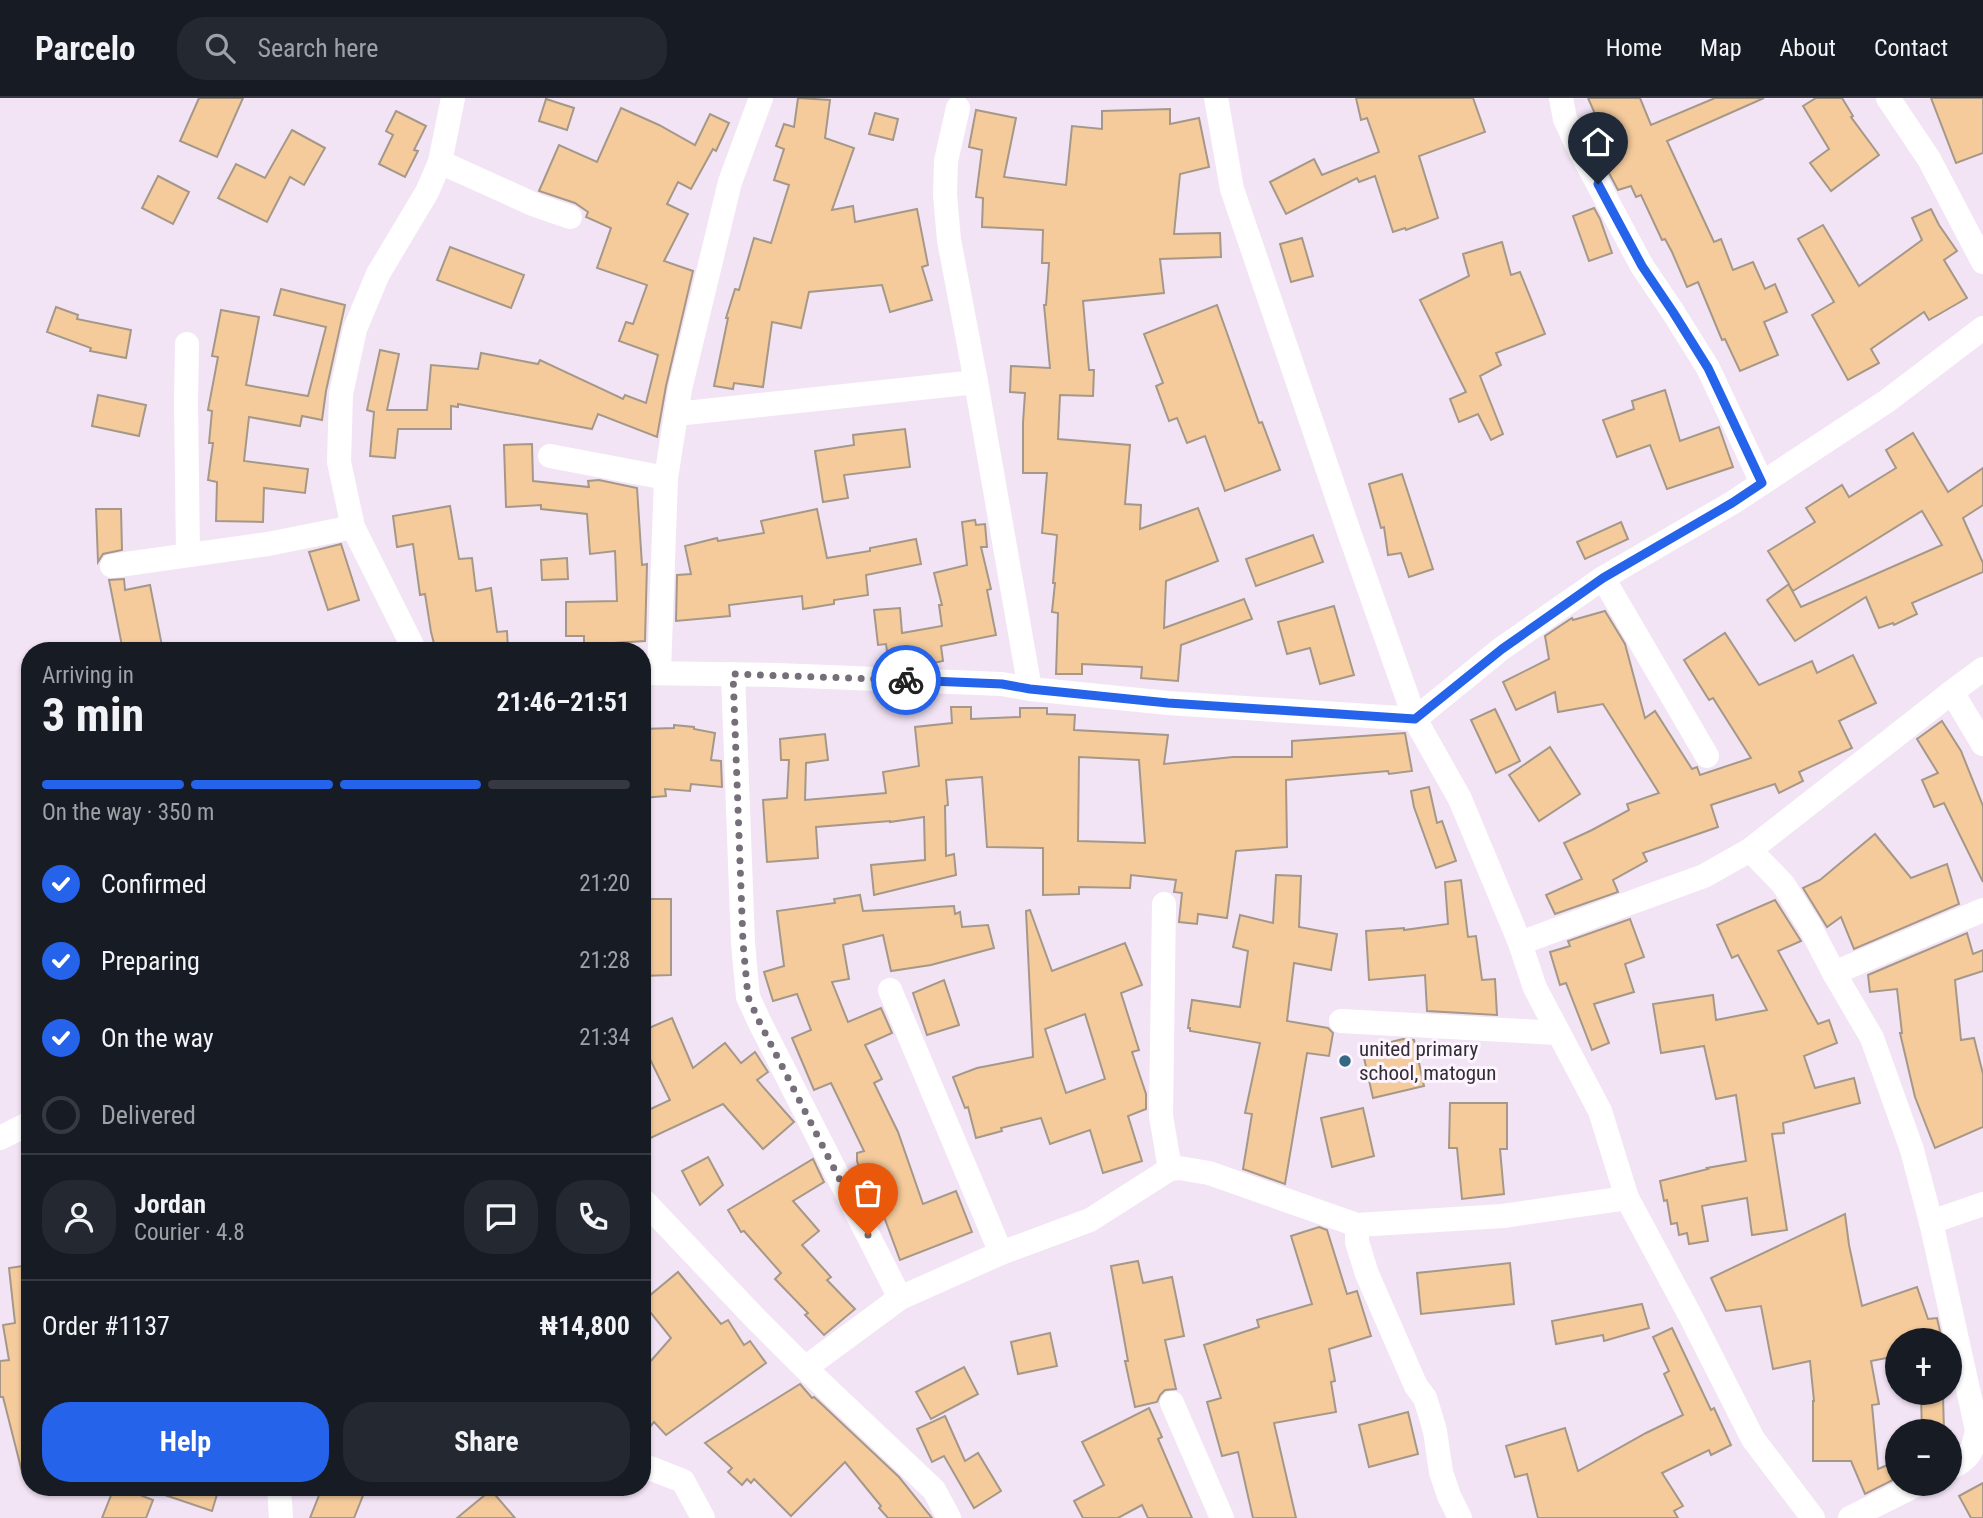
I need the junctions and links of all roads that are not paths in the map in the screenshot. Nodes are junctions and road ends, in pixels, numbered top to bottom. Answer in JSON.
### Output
{"nodes":[{"id":1,"x":453,"y":98,"type":"edge"},
{"id":2,"x":761,"y":98,"type":"edge"},
{"id":3,"x":1216,"y":98,"type":"edge"},
{"id":4,"x":1561,"y":98,"type":"edge"},
{"id":5,"x":1888,"y":98,"type":"edge"},
{"id":6,"x":958,"y":108,"type":"dead end"},
{"id":7,"x":440,"y":162,"type":"junction"},
{"id":8,"x":570,"y":217,"type":"dead end"},
{"id":9,"x":1983,"y":262,"type":"edge"},
{"id":10,"x":1983,"y":328,"type":"edge"},
{"id":11,"x":187,"y":344,"type":"dead end"},
{"id":12,"x":976,"y":382,"type":"junction"},
{"id":13,"x":676,"y":414,"type":"junction"},
{"id":14,"x":550,"y":456,"type":"dead end"},
{"id":15,"x":666,"y":478,"type":"junction"},
{"id":16,"x":1762,"y":483,"type":"junction"},
{"id":17,"x":353,"y":527,"type":"junction"},
{"id":18,"x":188,"y":555,"type":"junction"},
{"id":19,"x":111,"y":566,"type":"dead end"},
{"id":20,"x":1603,"y":578,"type":"junction"},
{"id":21,"x":410,"y":642,"type":"edge"},
{"id":22,"x":1983,"y":669,"type":"edge"},
{"id":23,"x":651,"y":673,"type":"edge"},
{"id":24,"x":733,"y":674,"type":"junction"},
{"id":25,"x":1030,"y":689,"type":"junction"},
{"id":26,"x":1952,"y":692,"type":"junction"},
{"id":27,"x":1415,"y":719,"type":"junction"},
{"id":28,"x":1983,"y":744,"type":"edge"},
{"id":29,"x":1707,"y":756,"type":"dead end"},
{"id":30,"x":1750,"y":850,"type":"junction"},
{"id":31,"x":1164,"y":904,"type":"dead end"},
{"id":32,"x":1983,"y":910,"type":"edge"},
{"id":33,"x":1520,"y":943,"type":"junction"},
{"id":34,"x":1834,"y":973,"type":"junction"},
{"id":35,"x":890,"y":990,"type":"dead end"},
{"id":36,"x":1341,"y":1021,"type":"dead end"},
{"id":37,"x":1558,"y":1033,"type":"junction"},
{"id":38,"x":21,"y":1128,"type":"edge"},
{"id":39,"x":0,"y":1138,"type":"edge"},
{"id":40,"x":1170,"y":1169,"type":"junction"},
{"id":41,"x":1627,"y":1198,"type":"junction"},
{"id":42,"x":1983,"y":1204,"type":"edge"},
{"id":43,"x":651,"y":1208,"type":"edge"},
{"id":44,"x":1931,"y":1223,"type":"junction"},
{"id":45,"x":1357,"y":1225,"type":"junction"},
{"id":46,"x":1001,"y":1253,"type":"junction"},
{"id":47,"x":900,"y":1298,"type":"junction"},
{"id":48,"x":805,"y":1368,"type":"junction"},
{"id":49,"x":1172,"y":1403,"type":"dead end"},
{"id":50,"x":1962,"y":1460,"type":"edge"},
{"id":51,"x":651,"y":1469,"type":"edge"},
{"id":52,"x":280,"y":1496,"type":"edge"},
{"id":53,"x":1894,"y":1496,"type":"edge"},
{"id":54,"x":281,"y":1518,"type":"edge"},
{"id":55,"x":703,"y":1518,"type":"edge"},
{"id":56,"x":949,"y":1518,"type":"edge"},
{"id":57,"x":1222,"y":1518,"type":"edge"},
{"id":58,"x":1460,"y":1518,"type":"edge"},
{"id":59,"x":1813,"y":1518,"type":"edge"},
{"id":60,"x":1850,"y":1518,"type":"edge"}],
"edges":[{"from":1,"to":7,"type":"street"},
{"from":2,"to":13,"type":"street"},
{"from":3,"to":27,"type":"street"},
{"from":4,"to":16,"type":"street"},
{"from":5,"to":9,"type":"street"},
{"from":6,"to":12,"type":"street"},
{"from":7,"to":8,"type":"street"},
{"from":7,"to":17,"type":"street"},
{"from":10,"to":16,"type":"street"},
{"from":11,"to":18,"type":"street"},
{"from":12,"to":13,"type":"street"},
{"from":12,"to":25,"type":"street"},
{"from":13,"to":15,"type":"street"},
{"from":14,"to":15,"type":"street"},
{"from":15,"to":23,"type":"street"},
{"from":16,"to":20,"type":"street"},
{"from":17,"to":18,"type":"street"},
{"from":17,"to":21,"type":"street"},
{"from":18,"to":19,"type":"street"},
{"from":20,"to":27,"type":"street"},
{"from":20,"to":29,"type":"street"},
{"from":22,"to":26,"type":"street"},
{"from":23,"to":24,"type":"street"},
{"from":24,"to":25,"type":"street"},
{"from":24,"to":47,"type":"street"},
{"from":25,"to":27,"type":"street"},
{"from":26,"to":28,"type":"street"},
{"from":26,"to":30,"type":"street"},
{"from":27,"to":33,"type":"street"},
{"from":30,"to":33,"type":"street"},
{"from":30,"to":34,"type":"street"},
{"from":31,"to":40,"type":"street"},
{"from":32,"to":34,"type":"street"},
{"from":33,"to":37,"type":"street"},
{"from":34,"to":44,"type":"street"},
{"from":35,"to":46,"type":"street"},
{"from":36,"to":37,"type":"street"},
{"from":37,"to":41,"type":"street"},
{"from":38,"to":39,"type":"street"},
{"from":40,"to":45,"type":"street"},
{"from":40,"to":46,"type":"street"},
{"from":41,"to":45,"type":"street"},
{"from":41,"to":59,"type":"street"},
{"from":42,"to":44,"type":"street"},
{"from":43,"to":48,"type":"street"},
{"from":44,"to":50,"type":"street"},
{"from":45,"to":58,"type":"street"},
{"from":46,"to":47,"type":"street"},
{"from":47,"to":48,"type":"street"},
{"from":48,"to":56,"type":"street"},
{"from":49,"to":57,"type":"street"},
{"from":51,"to":55,"type":"street"},
{"from":52,"to":54,"type":"street"},
{"from":53,"to":60,"type":"street"}]}
